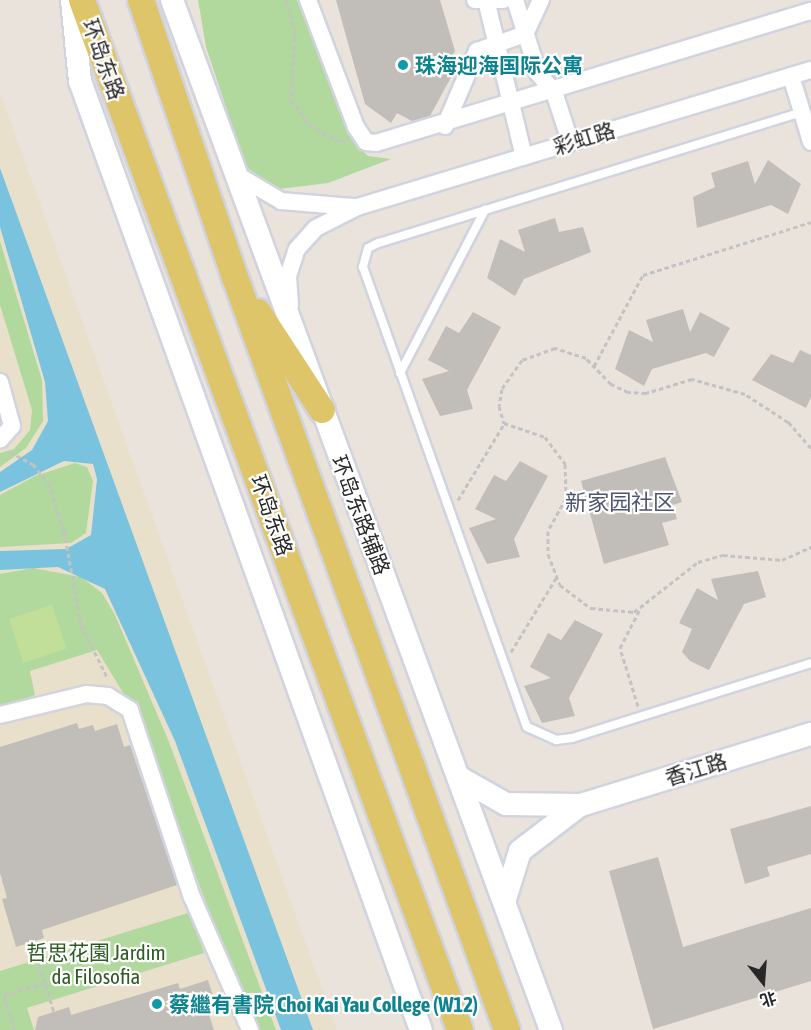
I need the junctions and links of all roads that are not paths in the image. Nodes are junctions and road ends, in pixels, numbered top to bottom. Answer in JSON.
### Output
{"nodes":[{"id":1,"x":72,"y":0,"type":"edge"},
{"id":2,"x":82,"y":0,"type":"edge"},
{"id":3,"x":141,"y":0,"type":"edge"},
{"id":4,"x":172,"y":0,"type":"edge"},
{"id":5,"x":308,"y":0,"type":"edge"},
{"id":6,"x":515,"y":0,"type":"edge"},
{"id":7,"x":541,"y":0,"type":"edge"},
{"id":8,"x":488,"y":1,"type":"edge"},
{"id":9,"x":811,"y":11,"type":"edge"},
{"id":10,"x":525,"y":34,"type":"junction"},
{"id":11,"x":498,"y":43,"type":"junction"},
{"id":12,"x":811,"y":70,"type":"edge"},
{"id":13,"x":791,"y":76,"type":"junction"},
{"id":14,"x":554,"y":92,"type":"junction"},
{"id":15,"x":508,"y":106,"type":"junction"},
{"id":16,"x":802,"y":112,"type":"junction"},
{"id":17,"x":446,"y":126,"type":"junction"},
{"id":18,"x":570,"y":141,"type":"junction"},
{"id":19,"x":811,"y":142,"type":"edge"},
{"id":20,"x":525,"y":157,"type":"junction"},
{"id":21,"x":237,"y":175,"type":"junction"},
{"id":22,"x":357,"y":207,"type":"junction"},
{"id":23,"x":485,"y":210,"type":"junction"},
{"id":24,"x":235,"y":277,"type":"junction"},
{"id":25,"x":291,"y":321,"type":"junction"},
{"id":26,"x":400,"y":373,"type":"junction"},
{"id":27,"x":0,"y":382,"type":"edge"},
{"id":28,"x":322,"y":410,"type":"junction"},
{"id":29,"x":0,"y":440,"type":"edge"},
{"id":30,"x":811,"y":663,"type":"edge"},
{"id":31,"x":0,"y":714,"type":"edge"},
{"id":32,"x":811,"y":734,"type":"edge"},
{"id":33,"x":460,"y":778,"type":"junction"},
{"id":34,"x":581,"y":805,"type":"junction"},
{"id":35,"x":505,"y":900,"type":"junction"},
{"id":36,"x":250,"y":1030,"type":"edge"},
{"id":37,"x":421,"y":1030,"type":"edge"},
{"id":38,"x":460,"y":1030,"type":"edge"},
{"id":39,"x":507,"y":1030,"type":"edge"},
{"id":40,"x":551,"y":1030,"type":"edge"}],
"edges":[{"from":1,"to":37,"type":"main road"},
{"from":2,"to":38,"type":"main road","name":"环岛东路"},
{"from":3,"to":24,"type":"main road"},
{"from":4,"to":21,"type":"main road","name":"环岛东路辅路"},
{"from":5,"to":17,"type":"street"},
{"from":6,"to":10,"type":"street"},
{"from":7,"to":10,"type":"street"},
{"from":8,"to":11,"type":"street"},
{"from":9,"to":14,"type":"street"},
{"from":10,"to":11,"type":"street"},
{"from":10,"to":14,"type":"street"},
{"from":11,"to":15,"type":"street"},
{"from":11,"to":17,"type":"street"},
{"from":12,"to":13,"type":"street","name":"彩虹路"},
{"from":13,"to":16,"type":"street"},
{"from":13,"to":18,"type":"street","name":"彩虹路"},
{"from":14,"to":15,"type":"street"},
{"from":14,"to":18,"type":"street"},
{"from":15,"to":17,"type":"street"},
{"from":15,"to":20,"type":"street"},
{"from":16,"to":19,"type":"street"},
{"from":16,"to":23,"type":"lane"},
{"from":18,"to":20,"type":"street","name":"彩虹路"},
{"from":20,"to":22,"type":"street","name":"彩虹路"},
{"from":21,"to":22,"type":"street"},
{"from":21,"to":25,"type":"main road","name":"环岛东路辅路"},
{"from":22,"to":25,"type":"street"},
{"from":23,"to":26,"type":"lane"},
{"from":23,"to":26,"type":"lane"},
{"from":24,"to":28,"type":"main road"},
{"from":24,"to":39,"type":"main road"},
{"from":25,"to":28,"type":"main road","name":"环岛东路辅路"},
{"from":26,"to":30,"type":"lane"},
{"from":27,"to":29,"type":"street"},
{"from":28,"to":33,"type":"main road","name":"环岛东路辅路"},
{"from":31,"to":36,"type":"street"},
{"from":32,"to":34,"type":"main road","name":"香江路"},
{"from":33,"to":34,"type":"main road"},
{"from":33,"to":35,"type":"main road","name":"环岛东路辅路"},
{"from":34,"to":35,"type":"main road"},
{"from":35,"to":40,"type":"main road","name":"环岛东路辅路"}]}
